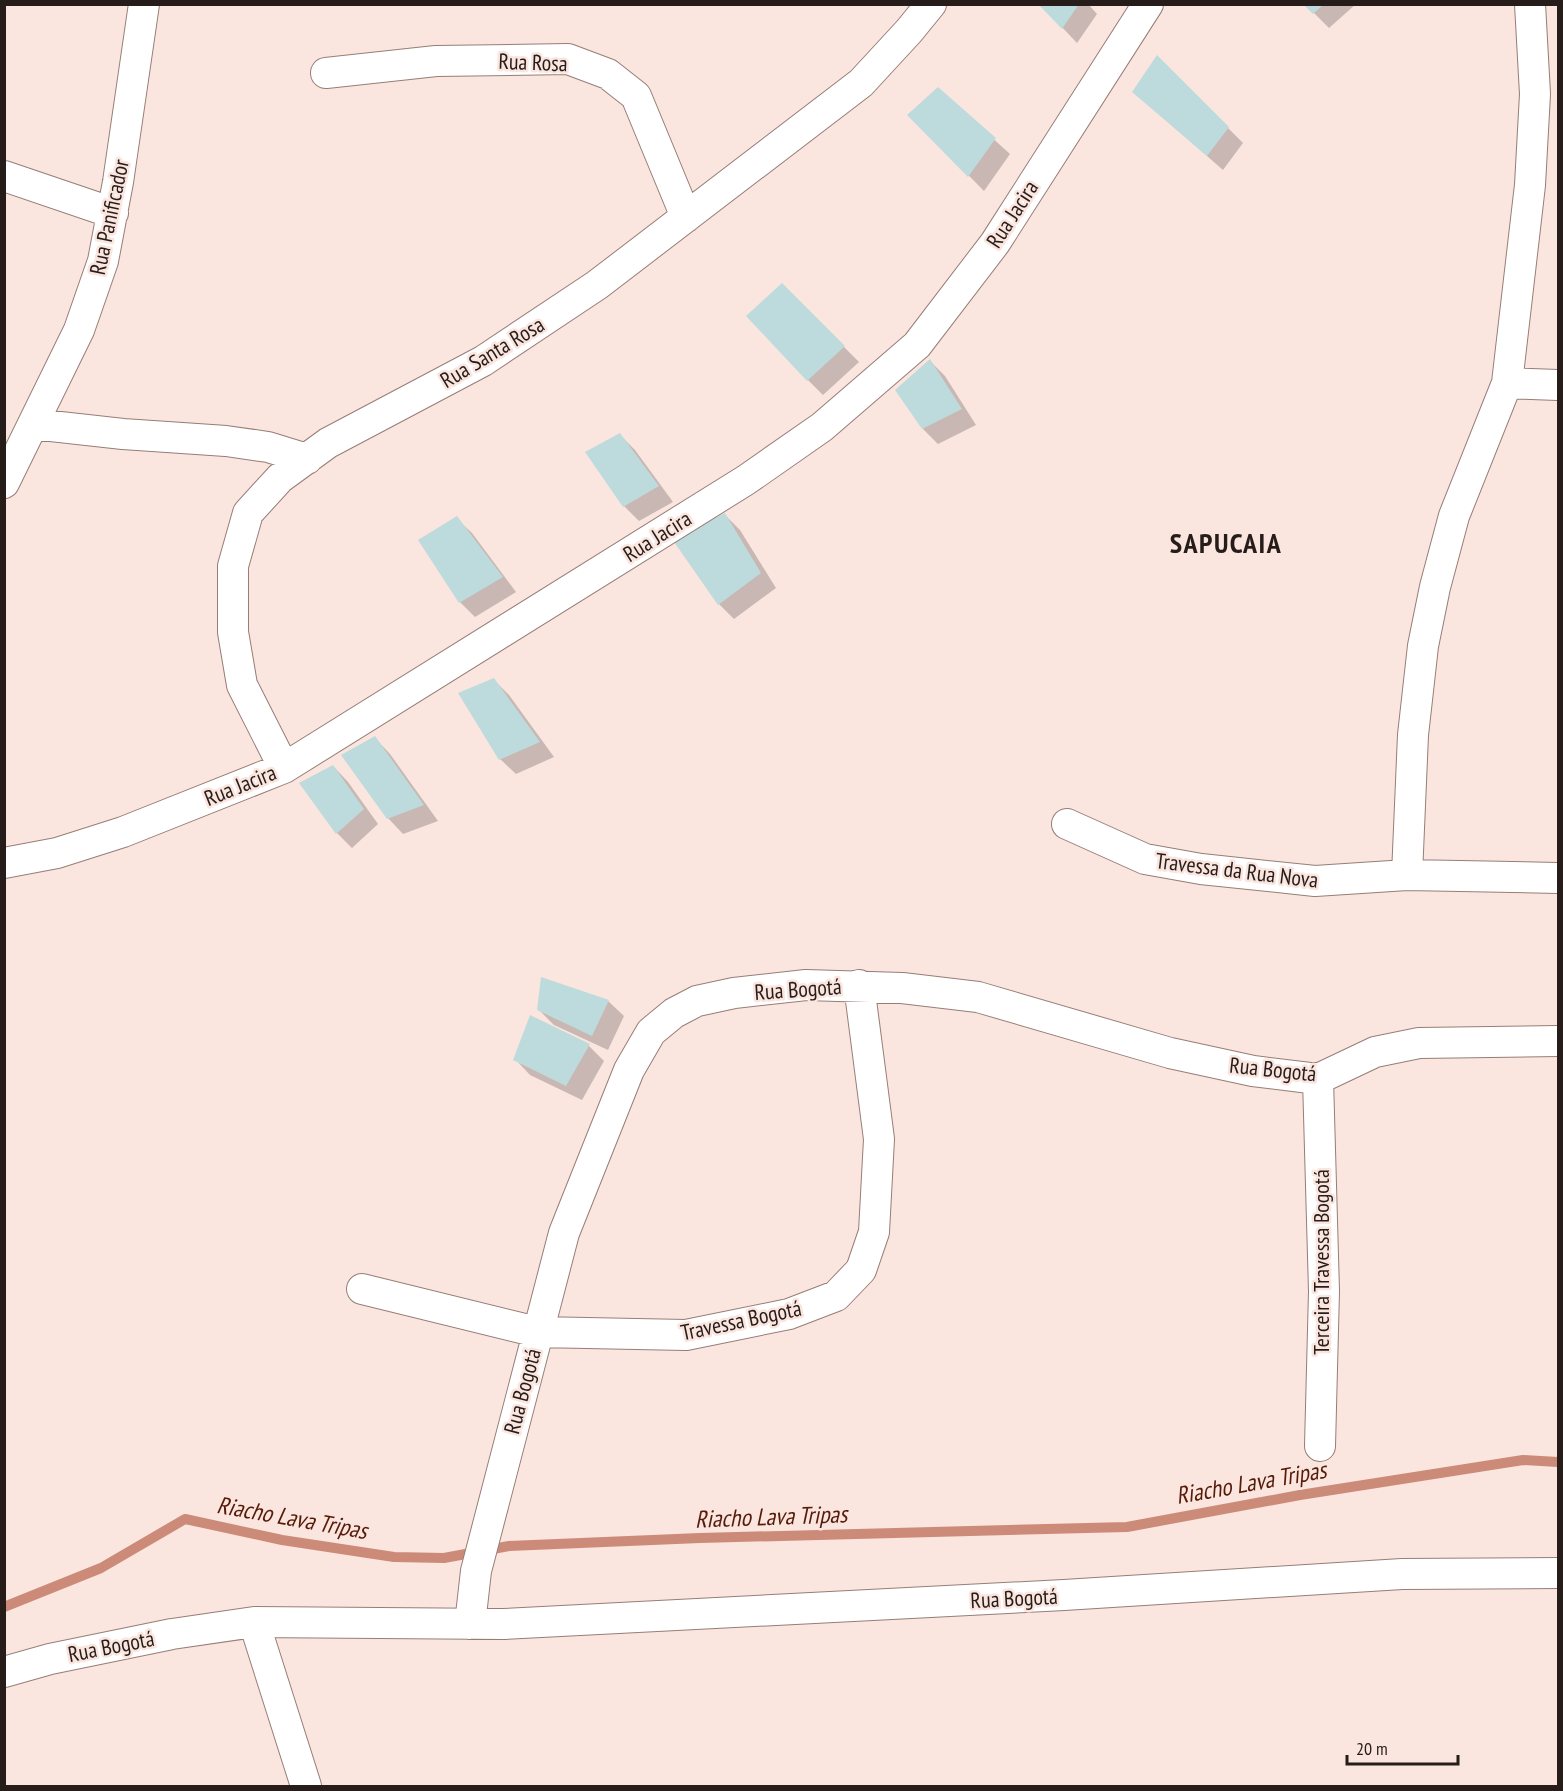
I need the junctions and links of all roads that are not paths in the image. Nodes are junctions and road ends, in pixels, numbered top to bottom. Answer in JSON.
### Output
{"nodes":[{"id":1,"x":144,"y":4,"type":"edge"},
{"id":2,"x":931,"y":4,"type":"edge"},
{"id":3,"x":1148,"y":4,"type":"edge"},
{"id":4,"x":1530,"y":4,"type":"edge"},
{"id":5,"x":326,"y":73,"type":"dead end"},
{"id":6,"x":1547,"y":94,"type":"edge"},
{"id":7,"x":4,"y":176,"type":"edge"},
{"id":8,"x":113,"y":213,"type":"junction"},
{"id":9,"x":686,"y":217,"type":"junction"},
{"id":10,"x":1507,"y":382,"type":"junction"},
{"id":11,"x":1558,"y":385,"type":"edge"},
{"id":12,"x":33,"y":424,"type":"junction"},
{"id":13,"x":307,"y":459,"type":"junction"},
{"id":14,"x":4,"y":483,"type":"edge"},
{"id":15,"x":284,"y":768,"type":"junction"},
{"id":16,"x":1067,"y":824,"type":"dead end"},
{"id":17,"x":4,"y":863,"type":"edge"},
{"id":18,"x":1407,"y":875,"type":"junction"},
{"id":19,"x":1558,"y":878,"type":"edge"},
{"id":20,"x":859,"y":985,"type":"junction"},
{"id":21,"x":1558,"y":1041,"type":"edge"},
{"id":22,"x":1318,"y":1079,"type":"junction"},
{"id":23,"x":362,"y":1289,"type":"dead end"},
{"id":24,"x":537,"y":1332,"type":"junction"},
{"id":25,"x":1320,"y":1446,"type":"dead end"},
{"id":26,"x":1558,"y":1574,"type":"edge"},
{"id":27,"x":254,"y":1622,"type":"junction"},
{"id":28,"x":470,"y":1624,"type":"junction"},
{"id":29,"x":4,"y":1672,"type":"edge"},
{"id":30,"x":306,"y":1786,"type":"edge"}],
"edges":[{"from":1,"to":8,"type":"street","name":"Rua Panificador"},
{"from":2,"to":9,"type":"street","name":"Rua Santa Rosa"},
{"from":3,"to":15,"type":"street","name":"Rua Jacira"},
{"from":4,"to":6,"type":"street"},
{"from":5,"to":9,"type":"street","name":"Rua Rosa"},
{"from":6,"to":10,"type":"street"},
{"from":7,"to":8,"type":"street"},
{"from":8,"to":12,"type":"street","name":"Rua Panificador"},
{"from":9,"to":13,"type":"street","name":"Rua Santa Rosa"},
{"from":10,"to":11,"type":"street"},
{"from":10,"to":18,"type":"street"},
{"from":12,"to":13,"type":"street"},
{"from":12,"to":14,"type":"street","name":"Rua Panificador"},
{"from":13,"to":15,"type":"street","name":"Rua Santa Rosa"},
{"from":15,"to":17,"type":"street","name":"Rua Jacira"},
{"from":16,"to":18,"type":"street","name":"Travessa da Rua Nova"},
{"from":18,"to":19,"type":"street","name":"Travessa da Rua Nova"},
{"from":20,"to":22,"type":"street","name":"Rua Bogotá"},
{"from":20,"to":24,"type":"street","name":"Rua Bogotá"},
{"from":20,"to":24,"type":"street","name":"Travessa Bogotá"},
{"from":21,"to":22,"type":"street","name":"Rua Bogotá"},
{"from":22,"to":25,"type":"street","name":"Terceira Travessa Bogotá"},
{"from":23,"to":24,"type":"street","name":"Travessa Bogotá"},
{"from":24,"to":28,"type":"street","name":"Rua Bogotá"},
{"from":26,"to":28,"type":"street","name":"Rua Bogotá"},
{"from":27,"to":28,"type":"street","name":"Rua Bogotá"},
{"from":27,"to":29,"type":"street","name":"Rua Bogotá"},
{"from":27,"to":30,"type":"street"}]}
